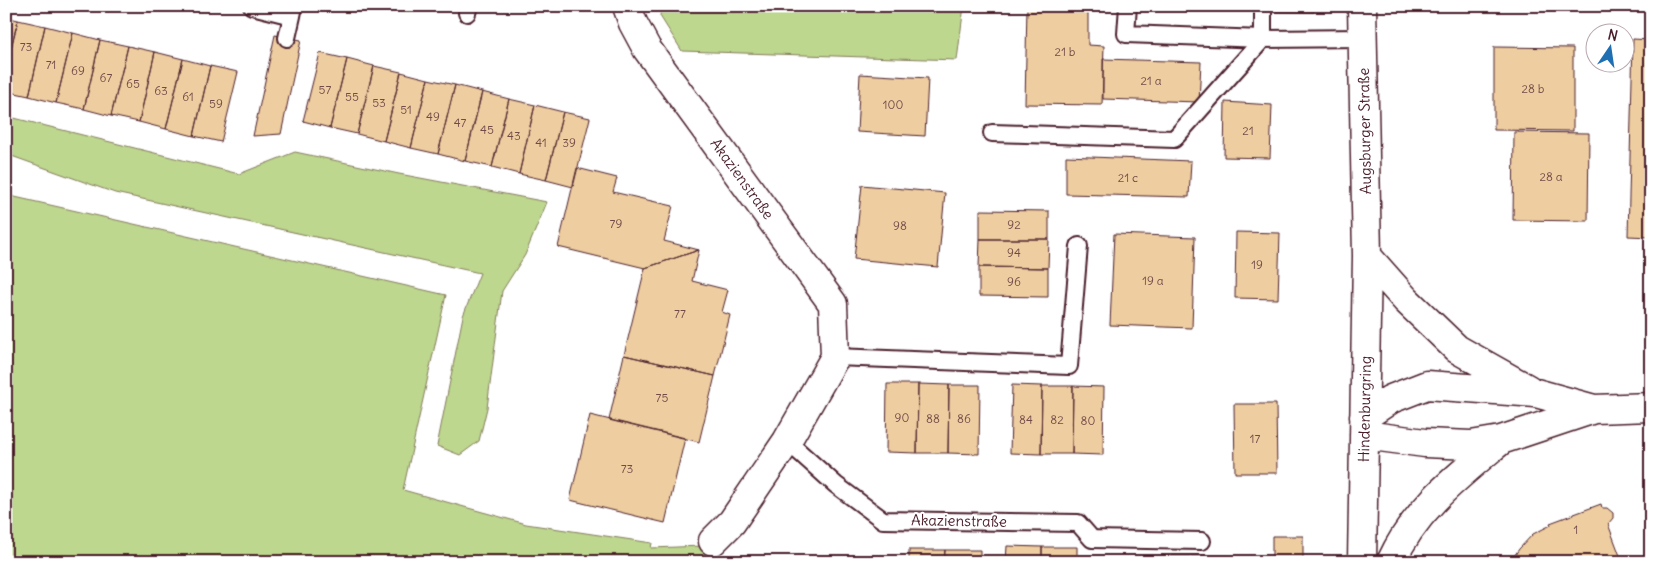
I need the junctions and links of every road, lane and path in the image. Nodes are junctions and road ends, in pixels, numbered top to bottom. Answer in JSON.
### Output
{"nodes":[{"id":1,"x":252,"y":6,"type":"edge"},
{"id":2,"x":628,"y":6,"type":"edge"},
{"id":3,"x":1128,"y":6,"type":"edge"},
{"id":4,"x":1263,"y":6,"type":"edge"},
{"id":5,"x":1362,"y":6,"type":"edge"},
{"id":6,"x":294,"y":11,"type":"edge"},
{"id":7,"x":287,"y":38,"type":"dead end"},
{"id":8,"x":1363,"y":38,"type":"junction"},
{"id":9,"x":1264,"y":39,"type":"junction"},
{"id":10,"x":992,"y":133,"type":"dead end"},
{"id":11,"x":1079,"y":246,"type":"dead end"},
{"id":12,"x":1367,"y":256,"type":"junction"},
{"id":13,"x":835,"y":357,"type":"junction"},
{"id":14,"x":1536,"y":394,"type":"junction"},
{"id":15,"x":1644,"y":407,"type":"edge"},
{"id":16,"x":1594,"y":409,"type":"junction"},
{"id":17,"x":1364,"y":426,"type":"junction"},
{"id":18,"x":1501,"y":440,"type":"junction"},
{"id":19,"x":787,"y":441,"type":"junction"},
{"id":20,"x":713,"y":541,"type":"dead end"},
{"id":21,"x":1202,"y":541,"type":"dead end"},
{"id":22,"x":1362,"y":562,"type":"edge"},
{"id":23,"x":1391,"y":562,"type":"edge"}],
"edges":[{"from":1,"to":6,"type":"lane"},
{"from":2,"to":13,"type":"street","name":"Akazienstraße"},
{"from":3,"to":9,"type":"lane"},
{"from":4,"to":9,"type":"lane"},
{"from":5,"to":8,"type":"street","name":"Augsburger Straße"},
{"from":6,"to":7,"type":"lane"},
{"from":8,"to":9,"type":"lane"},
{"from":8,"to":12,"type":"street","name":"Augsburger Straße"},
{"from":9,"to":10,"type":"lane"},
{"from":11,"to":13,"type":"lane"},
{"from":12,"to":14,"type":"street"},
{"from":12,"to":17,"type":"street","name":"Hindenburgring"},
{"from":13,"to":19,"type":"street"},
{"from":14,"to":16,"type":"street"},
{"from":14,"to":17,"type":"street"},
{"from":15,"to":16,"type":"street"},
{"from":16,"to":18,"type":"street"},
{"from":17,"to":18,"type":"street"},
{"from":17,"to":22,"type":"street","name":"Hindenburgring"},
{"from":18,"to":23,"type":"street"},
{"from":19,"to":20,"type":"street"},
{"from":19,"to":21,"type":"lane","name":"Akazienstraße"}]}
